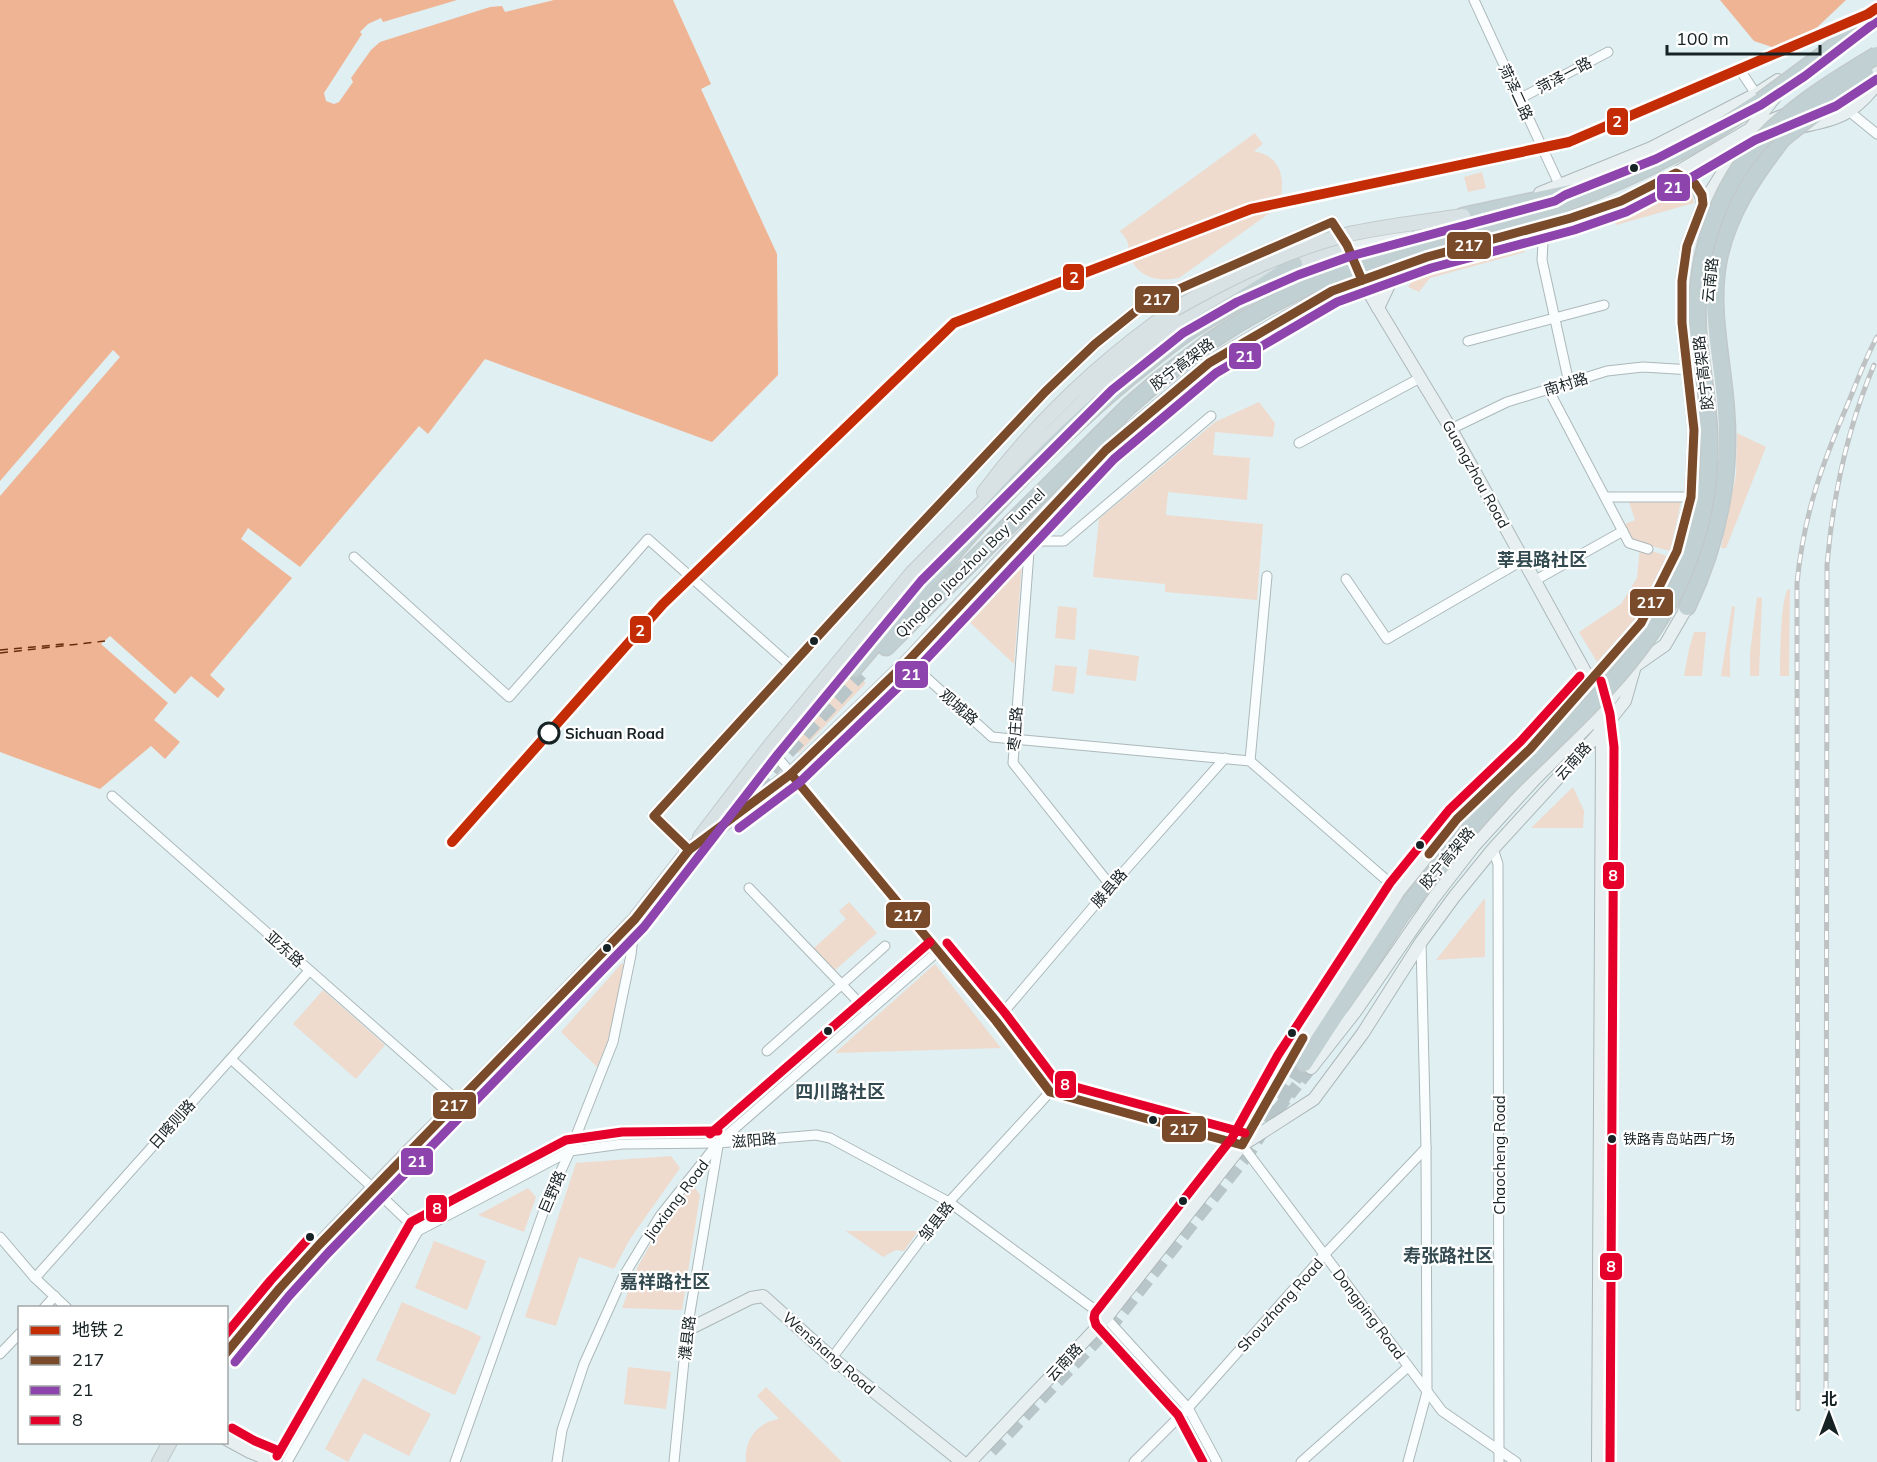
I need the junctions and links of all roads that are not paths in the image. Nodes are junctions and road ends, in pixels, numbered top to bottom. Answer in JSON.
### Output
{"nodes":[{"id":1,"x":1474,"y":0,"type":"edge"},
{"id":2,"x":1877,"y":6,"type":"edge"},
{"id":3,"x":1877,"y":15,"type":"edge"},
{"id":4,"x":1877,"y":23,"type":"edge"},
{"id":5,"x":1608,"y":52,"type":"dead end"},
{"id":6,"x":1877,"y":55,"type":"edge"},
{"id":7,"x":1877,"y":65,"type":"edge"},
{"id":8,"x":1798,"y":67,"type":"junction"},
{"id":9,"x":1740,"y":70,"type":"dead end"},
{"id":10,"x":1877,"y":84,"type":"edge"},
{"id":11,"x":1758,"y":97,"type":"junction"},
{"id":12,"x":1519,"y":99,"type":"junction"},
{"id":13,"x":1808,"y":106,"type":"junction"},
{"id":14,"x":1850,"y":112,"type":"junction"},
{"id":15,"x":1750,"y":129,"type":"junction"},
{"id":16,"x":1877,"y":134,"type":"edge"},
{"id":17,"x":1776,"y":138,"type":"junction"},
{"id":18,"x":1657,"y":163,"type":"junction"},
{"id":19,"x":1676,"y":173,"type":"junction"},
{"id":20,"x":1559,"y":184,"type":"junction"},
{"id":21,"x":1703,"y":204,"type":"junction"},
{"id":22,"x":1463,"y":216,"type":"joint"},
{"id":23,"x":1543,"y":243,"type":"dead end"},
{"id":24,"x":1347,"y":245,"type":"junction"},
{"id":25,"x":1294,"y":264,"type":"junction"},
{"id":26,"x":1397,"y":268,"type":"junction"},
{"id":27,"x":1362,"y":280,"type":"junction"},
{"id":28,"x":1604,"y":305,"type":"dead end"},
{"id":29,"x":1378,"y":308,"type":"junction"},
{"id":30,"x":1555,"y":318,"type":"junction"},
{"id":31,"x":1468,"y":341,"type":"dead end"},
{"id":32,"x":1688,"y":369,"type":"junction"},
{"id":33,"x":1712,"y":370,"type":"junction"},
{"id":34,"x":1420,"y":378,"type":"junction"},
{"id":35,"x":1569,"y":383,"type":"junction"},
{"id":36,"x":1548,"y":389,"type":"junction"},
{"id":37,"x":1211,"y":416,"type":"dead end"},
{"id":38,"x":1451,"y":429,"type":"junction"},
{"id":39,"x":1299,"y":443,"type":"dead end"},
{"id":40,"x":1080,"y":453,"type":"joint"},
{"id":41,"x":1605,"y":497,"type":"junction"},
{"id":42,"x":1691,"y":497,"type":"junction"},
{"id":43,"x":958,"y":528,"type":"junction"},
{"id":44,"x":1623,"y":531,"type":"junction"},
{"id":45,"x":1018,"y":542,"type":"junction"},
{"id":46,"x":1648,"y":549,"type":"dead end"},
{"id":47,"x":1029,"y":552,"type":"junction"},
{"id":48,"x":354,"y":557,"type":"dead end"},
{"id":49,"x":1523,"y":560,"type":"junction"},
{"id":50,"x":1267,"y":576,"type":"dead end"},
{"id":51,"x":1346,"y":579,"type":"dead end"},
{"id":52,"x":1534,"y":580,"type":"junction"},
{"id":53,"x":1687,"y":607,"type":"joint"},
{"id":54,"x":908,"y":661,"type":"junction"},
{"id":55,"x":791,"y":666,"type":"junction"},
{"id":56,"x":1635,"y":666,"type":"junction"},
{"id":57,"x":1588,"y":684,"type":"junction"},
{"id":58,"x":1598,"y":717,"type":"junction"},
{"id":59,"x":1601,"y":731,"type":"junction"},
{"id":60,"x":1014,"y":739,"type":"junction"},
{"id":61,"x":769,"y":747,"type":"junction"},
{"id":62,"x":1225,"y":758,"type":"junction"},
{"id":63,"x":1250,"y":761,"type":"junction"},
{"id":64,"x":791,"y":774,"type":"junction"},
{"id":65,"x":112,"y":796,"type":"dead end"},
{"id":66,"x":1493,"y":849,"type":"junction"},
{"id":67,"x":689,"y":850,"type":"junction"},
{"id":68,"x":1110,"y":886,"type":"junction"},
{"id":69,"x":749,"y":888,"type":"dead end"},
{"id":70,"x":1399,"y":891,"type":"junction"},
{"id":71,"x":635,"y":919,"type":"junction"},
{"id":72,"x":1421,"y":942,"type":"junction"},
{"id":73,"x":885,"y":946,"type":"dead end"},
{"id":74,"x":938,"y":951,"type":"junction"},
{"id":75,"x":309,"y":971,"type":"junction"},
{"id":76,"x":841,"y":984,"type":"junction"},
{"id":77,"x":868,"y":1012,"type":"junction"},
{"id":78,"x":996,"y":1021,"type":"junction"},
{"id":79,"x":767,"y":1051,"type":"dead end"},
{"id":80,"x":231,"y":1059,"type":"junction"},
{"id":81,"x":1308,"y":1065,"type":"joint"},
{"id":82,"x":1050,"y":1092,"type":"junction"},
{"id":83,"x":459,"y":1102,"type":"junction"},
{"id":84,"x":718,"y":1143,"type":"junction"},
{"id":85,"x":1242,"y":1145,"type":"junction"},
{"id":86,"x":1426,"y":1148,"type":"junction"},
{"id":87,"x":570,"y":1151,"type":"junction"},
{"id":88,"x":373,"y":1188,"type":"junction"},
{"id":89,"x":949,"y":1202,"type":"junction"},
{"id":90,"x":418,"y":1231,"type":"junction"},
{"id":91,"x":0,"y":1237,"type":"edge"},
{"id":92,"x":1324,"y":1255,"type":"junction"},
{"id":93,"x":35,"y":1278,"type":"junction"},
{"id":94,"x":55,"y":1296,"type":"junction"},
{"id":95,"x":46,"y":1306,"type":"edge"},
{"id":96,"x":65,"y":1306,"type":"edge"},
{"id":97,"x":1106,"y":1318,"type":"junction"},
{"id":98,"x":687,"y":1330,"type":"junction"},
{"id":99,"x":18,"y":1335,"type":"edge"},
{"id":100,"x":228,"y":1352,"type":"edge"},
{"id":101,"x":0,"y":1354,"type":"edge"},
{"id":102,"x":832,"y":1358,"type":"junction"},
{"id":103,"x":1408,"y":1367,"type":"junction"},
{"id":104,"x":1427,"y":1392,"type":"junction"},
{"id":105,"x":1188,"y":1408,"type":"junction"},
{"id":106,"x":228,"y":1441,"type":"edge"},
{"id":107,"x":169,"y":1444,"type":"edge"},
{"id":108,"x":247,"y":1457,"type":"edge"},
{"id":109,"x":1499,"y":1457,"type":"edge"},
{"id":110,"x":159,"y":1462,"type":"edge"},
{"id":111,"x":275,"y":1462,"type":"edge"},
{"id":112,"x":287,"y":1462,"type":"edge"},
{"id":113,"x":455,"y":1462,"type":"edge"},
{"id":114,"x":557,"y":1462,"type":"edge"},
{"id":115,"x":674,"y":1462,"type":"edge"},
{"id":116,"x":962,"y":1462,"type":"edge"},
{"id":117,"x":970,"y":1462,"type":"edge"},
{"id":118,"x":1134,"y":1462,"type":"edge"},
{"id":119,"x":1217,"y":1462,"type":"edge"},
{"id":120,"x":1301,"y":1462,"type":"edge"},
{"id":121,"x":1408,"y":1462,"type":"edge"},
{"id":122,"x":1516,"y":1462,"type":"edge"},
{"id":123,"x":1598,"y":1462,"type":"edge"}],
"edges":[{"from":1,"to":12,"type":"street","name":"菏泽二路"},
{"from":2,"to":8,"type":"main road"},
{"from":3,"to":11,"type":"highway","bridge":true},
{"from":4,"to":11,"type":"highway","bridge":true},
{"from":5,"to":12,"type":"street","name":"菏泽一路"},
{"from":6,"to":81,"type":"highway","name":"胶宁高架路","bridge":true},
{"from":7,"to":13,"type":"main road"},
{"from":7,"to":53,"type":"highway","bridge":true},
{"from":8,"to":11,"type":"main road"},
{"from":8,"to":15,"type":"main road","name":"云南路"},
{"from":9,"to":11,"type":"street"},
{"from":10,"to":14,"type":"main road"},
{"from":11,"to":18,"type":"highway","name":"胶宁高架路"},
{"from":11,"to":20,"type":"main road"},
{"from":12,"to":20,"type":"street","name":"菏泽二路"},
{"from":13,"to":15,"type":"main road"},
{"from":13,"to":17,"type":"main road","name":"云南路"},
{"from":14,"to":16,"type":"street"},
{"from":14,"to":17,"type":"main road"},
{"from":15,"to":19,"type":"main road"},
{"from":15,"to":21,"type":"main road","name":"云南路"},
{"from":17,"to":33,"type":"main road","name":"云南路"},
{"from":18,"to":22,"type":"highway","bridge":true},
{"from":18,"to":40,"type":"highway","name":"胶宁高架路","bridge":true},
{"from":19,"to":21,"type":"main road"},
{"from":19,"to":26,"type":"main road"},
{"from":20,"to":24,"type":"main road"},
{"from":21,"to":32,"type":"main road","name":"云南路"},
{"from":22,"to":43,"type":"main road","bridge":true},
{"from":23,"to":30,"type":"street"},
{"from":24,"to":25,"type":"main road"},
{"from":24,"to":27,"type":"main road","name":"Guangzhou Road"},
{"from":24,"to":55,"type":"main road","name":"Guangzhou Road"},
{"from":25,"to":40,"type":"highway","name":"Qingdao Jiaozhou Bay Tunnel"},
{"from":25,"to":43,"type":"main road"},
{"from":26,"to":27,"type":"main road"},
{"from":26,"to":29,"type":"main road"},
{"from":27,"to":29,"type":"main road","name":"Guangzhou Road"},
{"from":27,"to":45,"type":"main road"},
{"from":28,"to":30,"type":"street"},
{"from":29,"to":34,"type":"main road","name":"Guangzhou Road"},
{"from":30,"to":31,"type":"street"},
{"from":30,"to":35,"type":"street"},
{"from":32,"to":33,"type":"street","name":"南村路"},
{"from":32,"to":35,"type":"street","name":"南村路"},
{"from":32,"to":42,"type":"main road","name":"云南路"},
{"from":33,"to":56,"type":"main road","name":"云南路"},
{"from":34,"to":38,"type":"main road","name":"Guangzhou Road"},
{"from":34,"to":39,"type":"street"},
{"from":35,"to":36,"type":"street","name":"南村路"},
{"from":36,"to":38,"type":"street","name":"南村路"},
{"from":36,"to":41,"type":"street"},
{"from":37,"to":47,"type":"street"},
{"from":38,"to":49,"type":"main road","name":"Guangzhou Road"},
{"from":41,"to":42,"type":"street"},
{"from":41,"to":44,"type":"street"},
{"from":42,"to":57,"type":"main road","name":"云南路"},
{"from":43,"to":61,"type":"main road"},
{"from":44,"to":46,"type":"street"},
{"from":44,"to":52,"type":"street"},
{"from":45,"to":47,"type":"street"},
{"from":45,"to":54,"type":"main road"},
{"from":47,"to":60,"type":"street","name":"枣庄路"},
{"from":48,"to":55,"type":"street"},
{"from":49,"to":51,"type":"street"},
{"from":49,"to":52,"type":"main road","name":"Guangzhou Road"},
{"from":50,"to":63,"type":"street"},
{"from":52,"to":57,"type":"main road","name":"Guangzhou Road"},
{"from":53,"to":56,"type":"main road"},
{"from":54,"to":60,"type":"street","name":"观城路"},
{"from":54,"to":64,"type":"main road"},
{"from":55,"to":67,"type":"main road"},
{"from":56,"to":58,"type":"main road"},
{"from":56,"to":59,"type":"main road","name":"云南路"},
{"from":57,"to":58,"type":"main road","name":"Guangzhou Road"},
{"from":57,"to":70,"type":"main road","name":"云南路"},
{"from":58,"to":59,"type":"main road","name":"Guangzhou Road"},
{"from":58,"to":81,"type":"main road"},
{"from":59,"to":66,"type":"main road","name":"云南路"},
{"from":59,"to":123,"type":"main road","name":"Guangzhou Road"},
{"from":60,"to":62,"type":"street","name":"观城路"},
{"from":60,"to":68,"type":"street","name":"枣庄路"},
{"from":61,"to":64,"type":"street"},
{"from":61,"to":67,"type":"main road"},
{"from":62,"to":63,"type":"street","name":"观城路"},
{"from":62,"to":68,"type":"street","name":"滕县路"},
{"from":63,"to":70,"type":"street"},
{"from":64,"to":67,"type":"main road"},
{"from":64,"to":74,"type":"street"},
{"from":65,"to":75,"type":"street","name":"亚东路"},
{"from":66,"to":72,"type":"main road","name":"云南路"},
{"from":66,"to":109,"type":"street","name":"Chaocheng Road"},
{"from":67,"to":71,"type":"main road"},
{"from":68,"to":78,"type":"street","name":"滕县路"},
{"from":69,"to":76,"type":"street"},
{"from":70,"to":85,"type":"main road","name":"云南路"},
{"from":71,"to":83,"type":"main road"},
{"from":71,"to":87,"type":"street","name":"巨野路"},
{"from":72,"to":85,"type":"main road","name":"云南路"},
{"from":72,"to":86,"type":"street"},
{"from":73,"to":76,"type":"street"},
{"from":74,"to":77,"type":"street","name":"Jiaxiang Road"},
{"from":74,"to":78,"type":"street"},
{"from":75,"to":80,"type":"street","name":"日喀则路"},
{"from":75,"to":83,"type":"street","name":"亚东路"},
{"from":76,"to":77,"type":"street"},
{"from":76,"to":79,"type":"street"},
{"from":77,"to":84,"type":"street","name":"Jiaxiang Road"},
{"from":78,"to":82,"type":"street"},
{"from":80,"to":88,"type":"street"},
{"from":80,"to":93,"type":"street","name":"日喀则路"},
{"from":82,"to":85,"type":"street"},
{"from":82,"to":89,"type":"street","name":"邹县路"},
{"from":83,"to":88,"type":"main road"},
{"from":84,"to":87,"type":"street","name":"滋阳路"},
{"from":84,"to":89,"type":"street","name":"滋阳路"},
{"from":84,"to":98,"type":"street","name":"濮县路"},
{"from":84,"to":114,"type":"street","name":"Jiaxiang Road"},
{"from":85,"to":92,"type":"street","name":"Dongping Road"},
{"from":85,"to":97,"type":"main road","name":"云南路"},
{"from":86,"to":92,"type":"street","name":"Shouzhang Road"},
{"from":86,"to":104,"type":"street"},
{"from":87,"to":90,"type":"street","name":"滋阳路"},
{"from":87,"to":113,"type":"street","name":"巨野路"},
{"from":88,"to":90,"type":"street"},
{"from":88,"to":100,"type":"main road"},
{"from":89,"to":97,"type":"street","name":"滋阳路"},
{"from":89,"to":102,"type":"street","name":"邹县路"},
{"from":90,"to":112,"type":"street"},
{"from":91,"to":93,"type":"street"},
{"from":92,"to":103,"type":"street","name":"Dongping Road"},
{"from":92,"to":105,"type":"street","name":"Shouzhang Road"},
{"from":93,"to":94,"type":"street"},
{"from":94,"to":95,"type":"street"},
{"from":94,"to":96,"type":"street"},
{"from":97,"to":105,"type":"street","name":"滋阳路"},
{"from":97,"to":117,"type":"main road","name":"云南路"},
{"from":98,"to":102,"type":"main road","name":"Wenshang Road"},
{"from":98,"to":115,"type":"street","name":"濮县路"},
{"from":99,"to":101,"type":"street"},
{"from":102,"to":116,"type":"main road","name":"Wenshang Road"},
{"from":103,"to":104,"type":"street","name":"Dongping Road"},
{"from":103,"to":120,"type":"street"},
{"from":104,"to":109,"type":"street","name":"Dongping Road"},
{"from":104,"to":121,"type":"street"},
{"from":105,"to":118,"type":"street","name":"Shouzhang Road"},
{"from":105,"to":119,"type":"street","name":"滋阳路"},
{"from":106,"to":108,"type":"main road"},
{"from":107,"to":110,"type":"main road"},
{"from":108,"to":111,"type":"main road"},
{"from":109,"to":122,"type":"street","name":"Dongping Road"}]}
